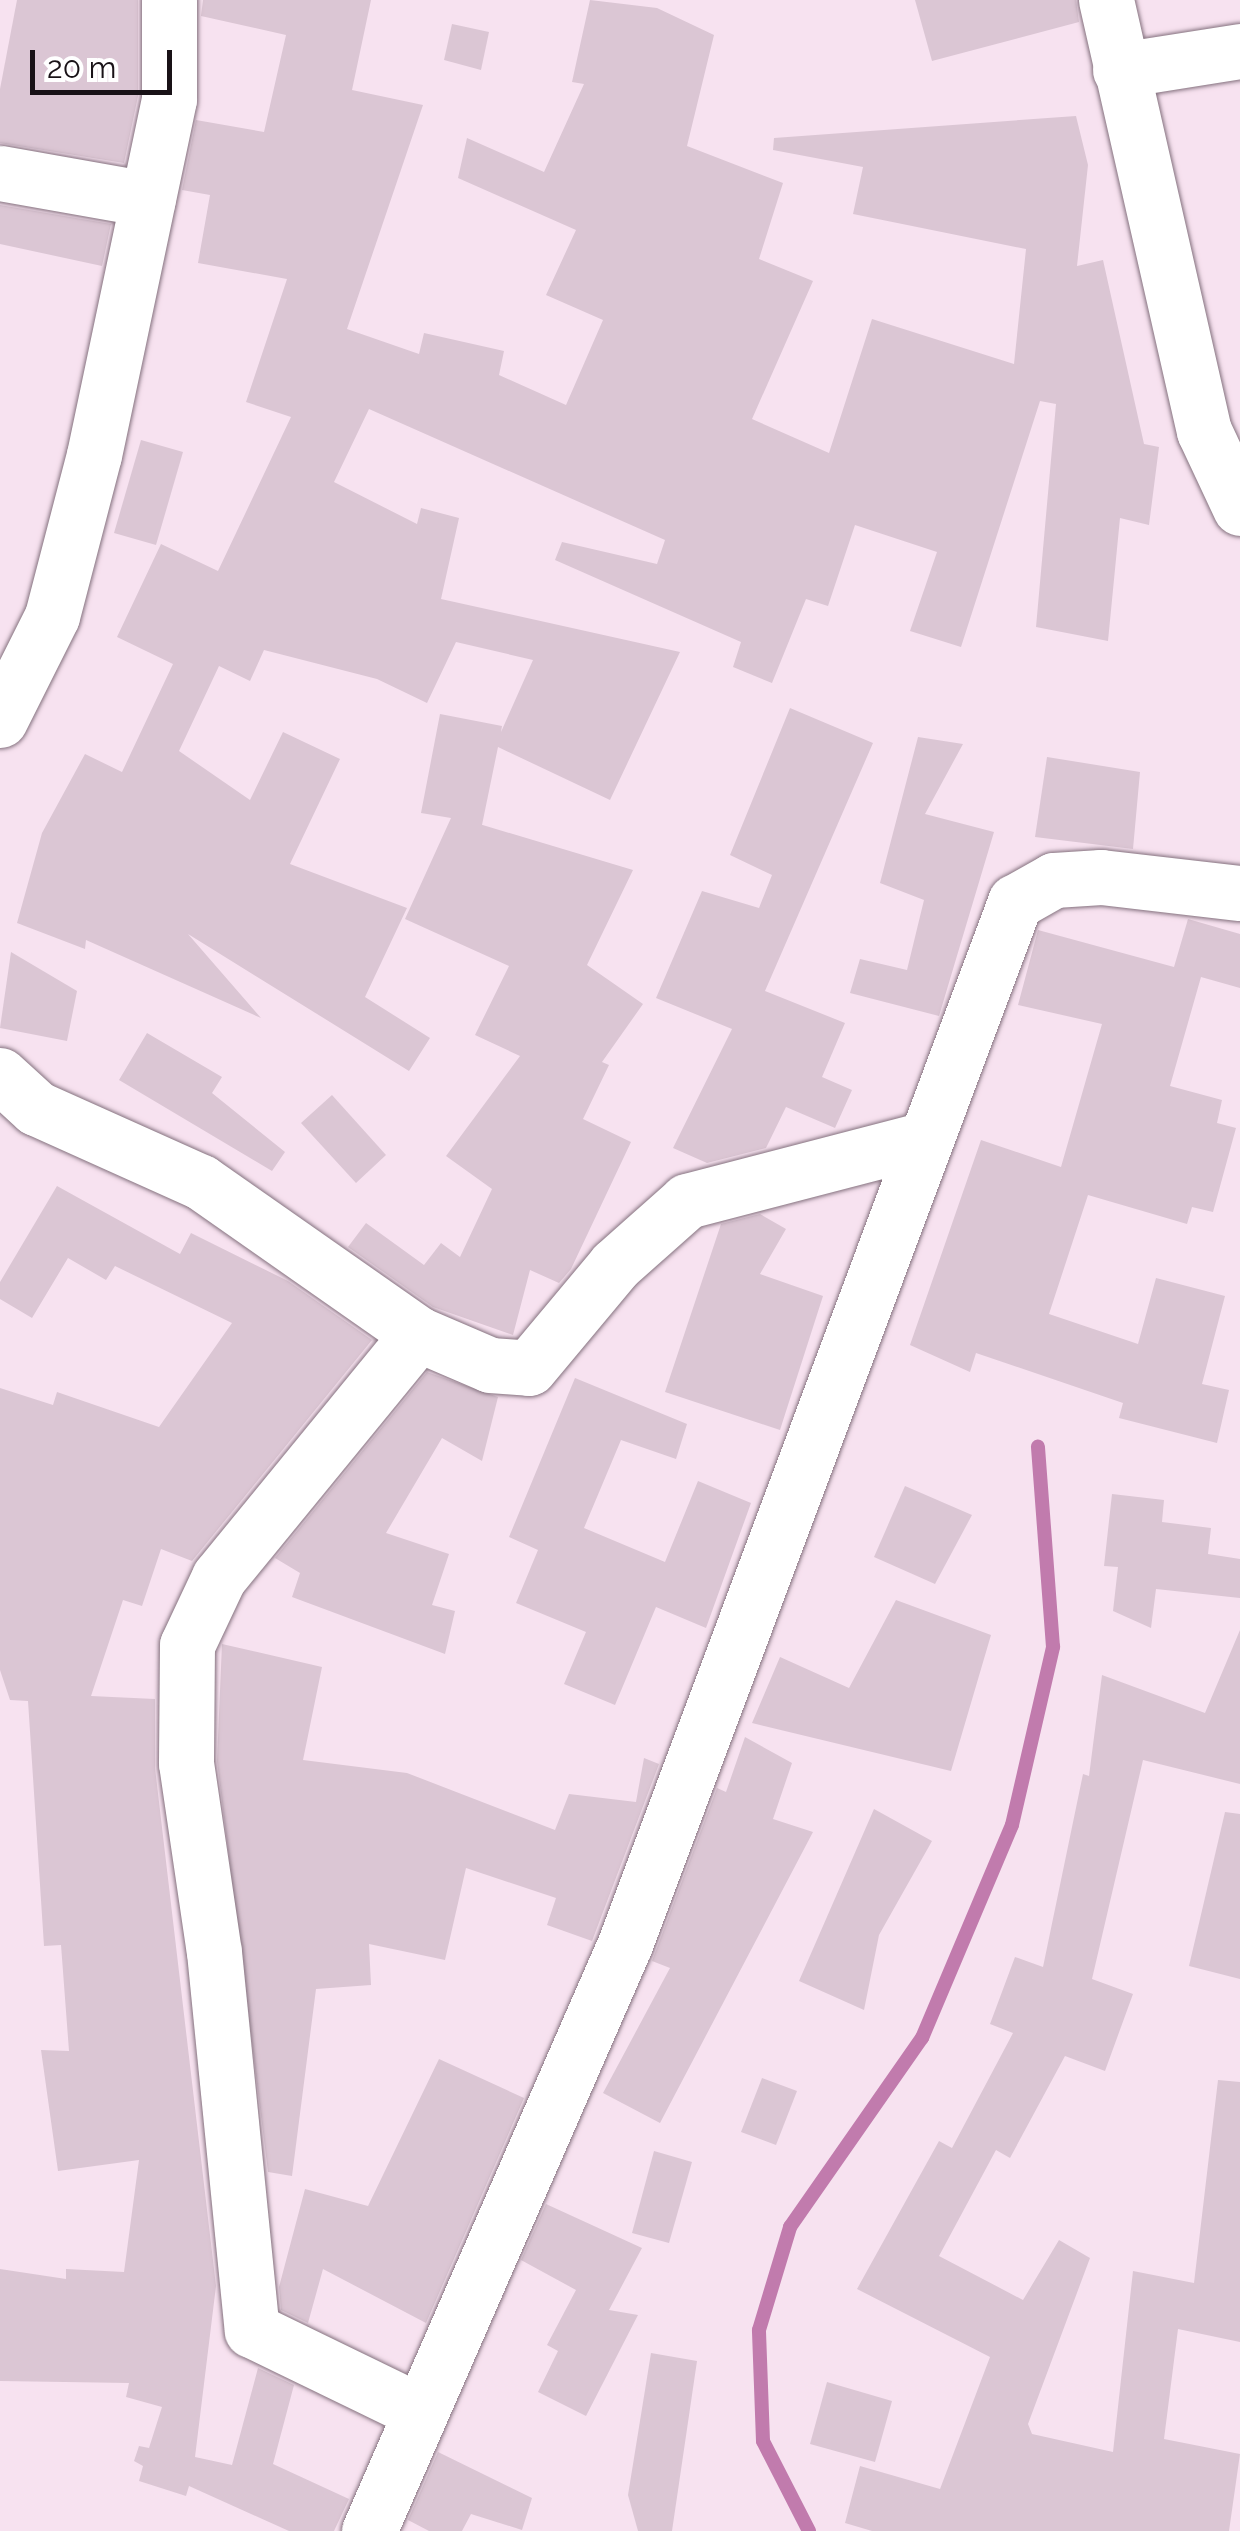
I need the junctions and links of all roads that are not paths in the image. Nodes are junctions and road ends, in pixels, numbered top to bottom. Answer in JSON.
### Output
{"nodes":[{"id":1,"x":169,"y":0,"type":"edge"},
{"id":2,"x":1106,"y":0,"type":"edge"},
{"id":3,"x":1240,"y":51,"type":"edge"},
{"id":4,"x":1120,"y":70,"type":"junction"},
{"id":5,"x":0,"y":173,"type":"edge"},
{"id":6,"x":148,"y":199,"type":"junction"},
{"id":7,"x":1240,"y":508,"type":"edge"},
{"id":8,"x":0,"y":720,"type":"edge"},
{"id":9,"x":1240,"y":893,"type":"edge"},
{"id":10,"x":0,"y":1075,"type":"edge"},
{"id":11,"x":922,"y":1140,"type":"junction"},
{"id":12,"x":418,"y":1334,"type":"junction"},
{"id":13,"x":420,"y":2411,"type":"junction"},
{"id":14,"x":369,"y":2531,"type":"edge"}],
"edges":[{"from":1,"to":6,"type":"main road"},
{"from":2,"to":4,"type":"main road"},
{"from":3,"to":4,"type":"main road"},
{"from":4,"to":7,"type":"main road"},
{"from":5,"to":6,"type":"main road"},
{"from":6,"to":8,"type":"main road"},
{"from":9,"to":11,"type":"main road"},
{"from":10,"to":12,"type":"main road"},
{"from":11,"to":12,"type":"main road"},
{"from":11,"to":13,"type":"main road"},
{"from":12,"to":13,"type":"main road"},
{"from":13,"to":14,"type":"main road"}]}
